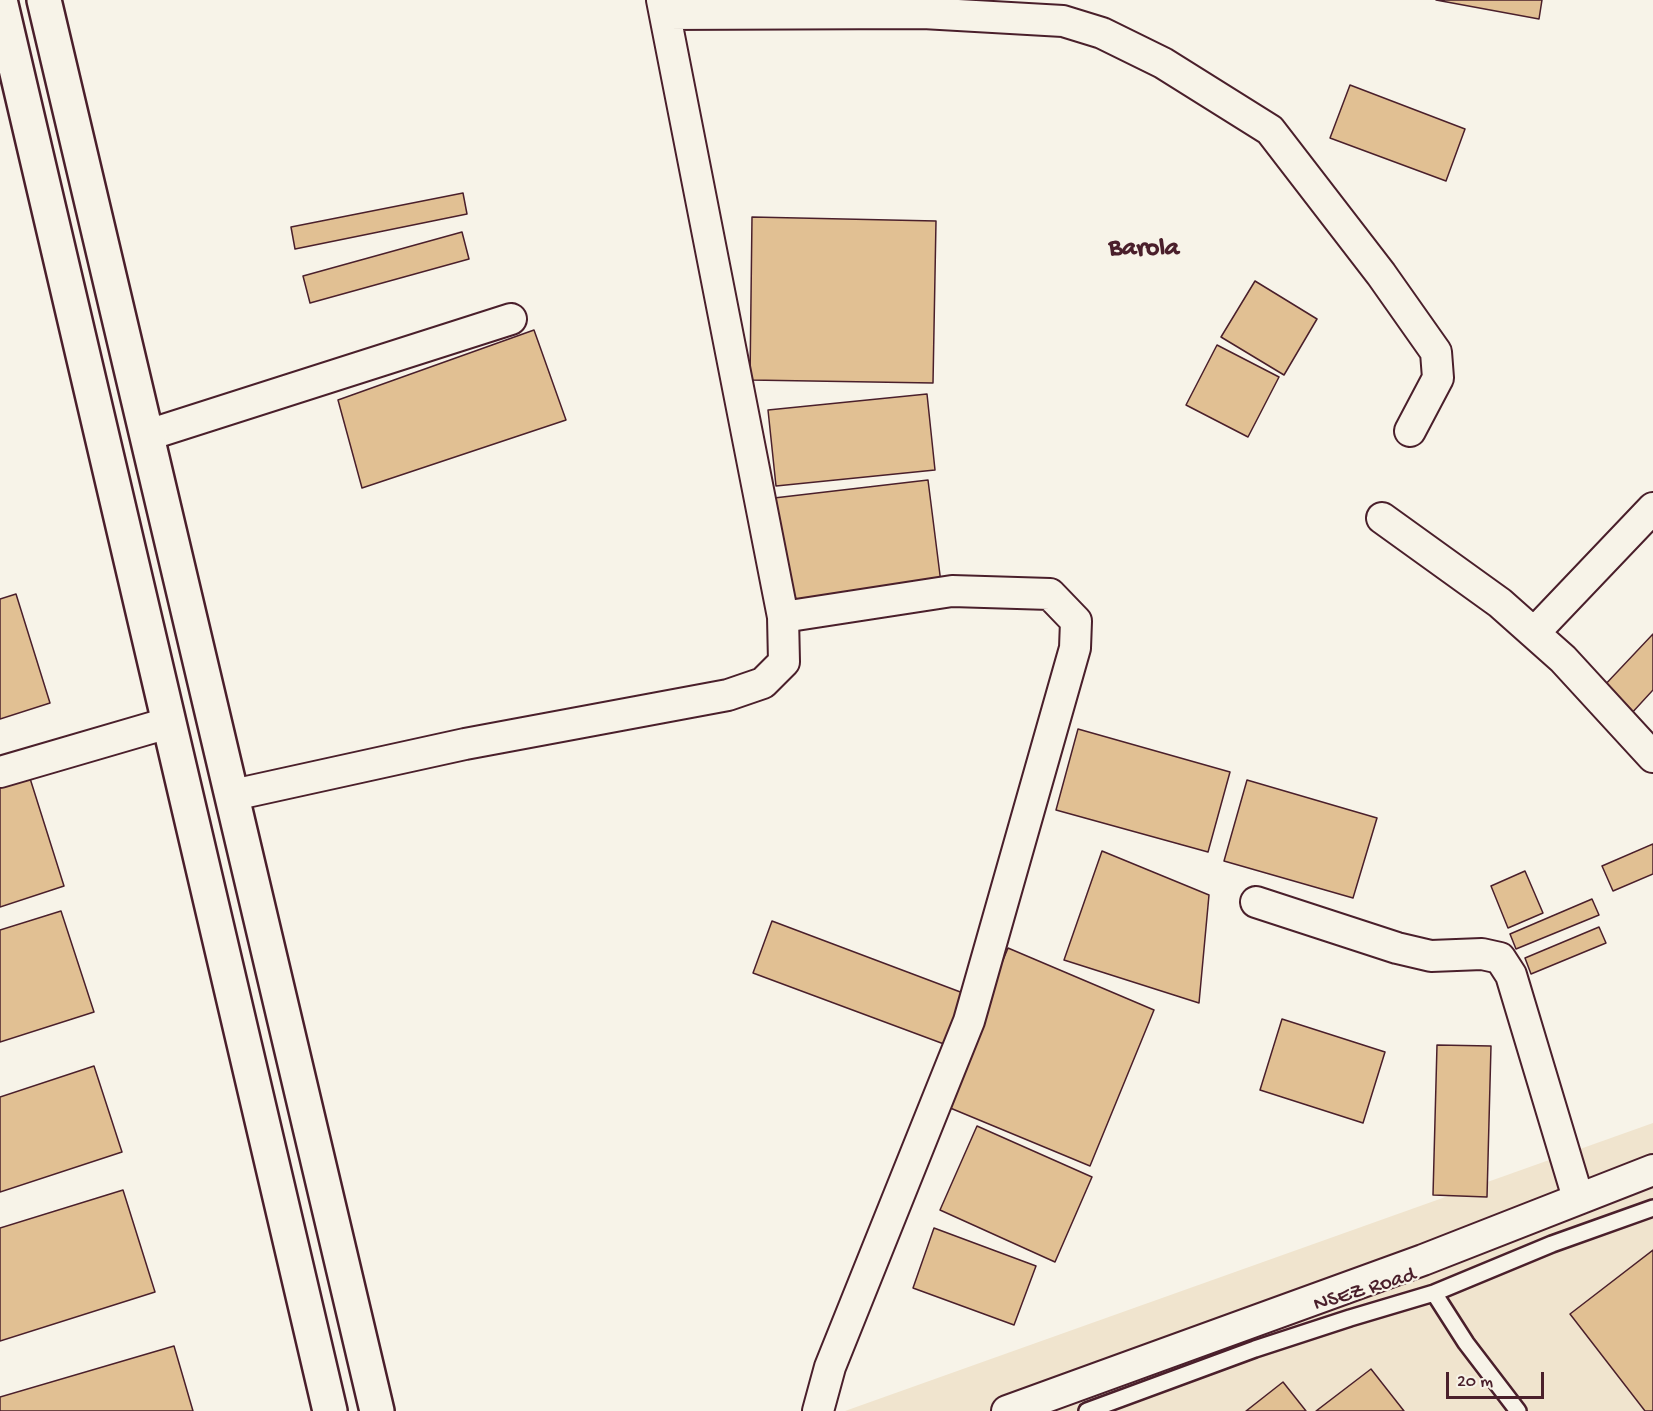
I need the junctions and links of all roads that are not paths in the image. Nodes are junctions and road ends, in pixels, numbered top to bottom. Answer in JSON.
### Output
{"nodes":[{"id":1,"x":0,"y":0,"type":"edge"},
{"id":2,"x":44,"y":0,"type":"edge"},
{"id":3,"x":663,"y":7,"type":"edge"},
{"id":4,"x":511,"y":319,"type":"dead end"},
{"id":5,"x":1410,"y":431,"type":"dead end"},
{"id":6,"x":148,"y":435,"type":"junction"},
{"id":7,"x":1653,"y":508,"type":"edge"},
{"id":8,"x":1382,"y":518,"type":"dead end"},
{"id":9,"x":783,"y":617,"type":"junction"},
{"id":10,"x":1534,"y":633,"type":"junction"},
{"id":11,"x":168,"y":723,"type":"junction"},
{"id":12,"x":1653,"y":757,"type":"edge"},
{"id":13,"x":0,"y":772,"type":"edge"},
{"id":14,"x":233,"y":795,"type":"junction"},
{"id":15,"x":1256,"y":902,"type":"dead end"},
{"id":16,"x":1653,"y":1170,"type":"edge"},
{"id":17,"x":1578,"y":1198,"type":"junction"},
{"id":18,"x":1653,"y":1208,"type":"edge"},
{"id":19,"x":1434,"y":1293,"type":"junction"},
{"id":20,"x":330,"y":1411,"type":"edge"},
{"id":21,"x":377,"y":1411,"type":"edge"},
{"id":22,"x":818,"y":1411,"type":"edge"},
{"id":23,"x":1007,"y":1411,"type":"edge"},
{"id":24,"x":1087,"y":1411,"type":"edge"},
{"id":25,"x":1518,"y":1411,"type":"edge"}],
"edges":[{"from":1,"to":11,"type":"street"},
{"from":2,"to":6,"type":"street"},
{"from":3,"to":5,"type":"street"},
{"from":3,"to":9,"type":"street"},
{"from":4,"to":6,"type":"street"},
{"from":6,"to":14,"type":"street"},
{"from":7,"to":10,"type":"street"},
{"from":8,"to":10,"type":"street"},
{"from":9,"to":14,"type":"street"},
{"from":9,"to":22,"type":"street"},
{"from":10,"to":12,"type":"street"},
{"from":11,"to":13,"type":"street"},
{"from":11,"to":20,"type":"street"},
{"from":14,"to":21,"type":"street"},
{"from":15,"to":17,"type":"street"},
{"from":16,"to":17,"type":"street"},
{"from":17,"to":23,"type":"street"},
{"from":18,"to":19,"type":"lane","name":"NSEZ Road"},
{"from":19,"to":24,"type":"lane","name":"NSEZ Road"},
{"from":19,"to":25,"type":"lane"}]}
